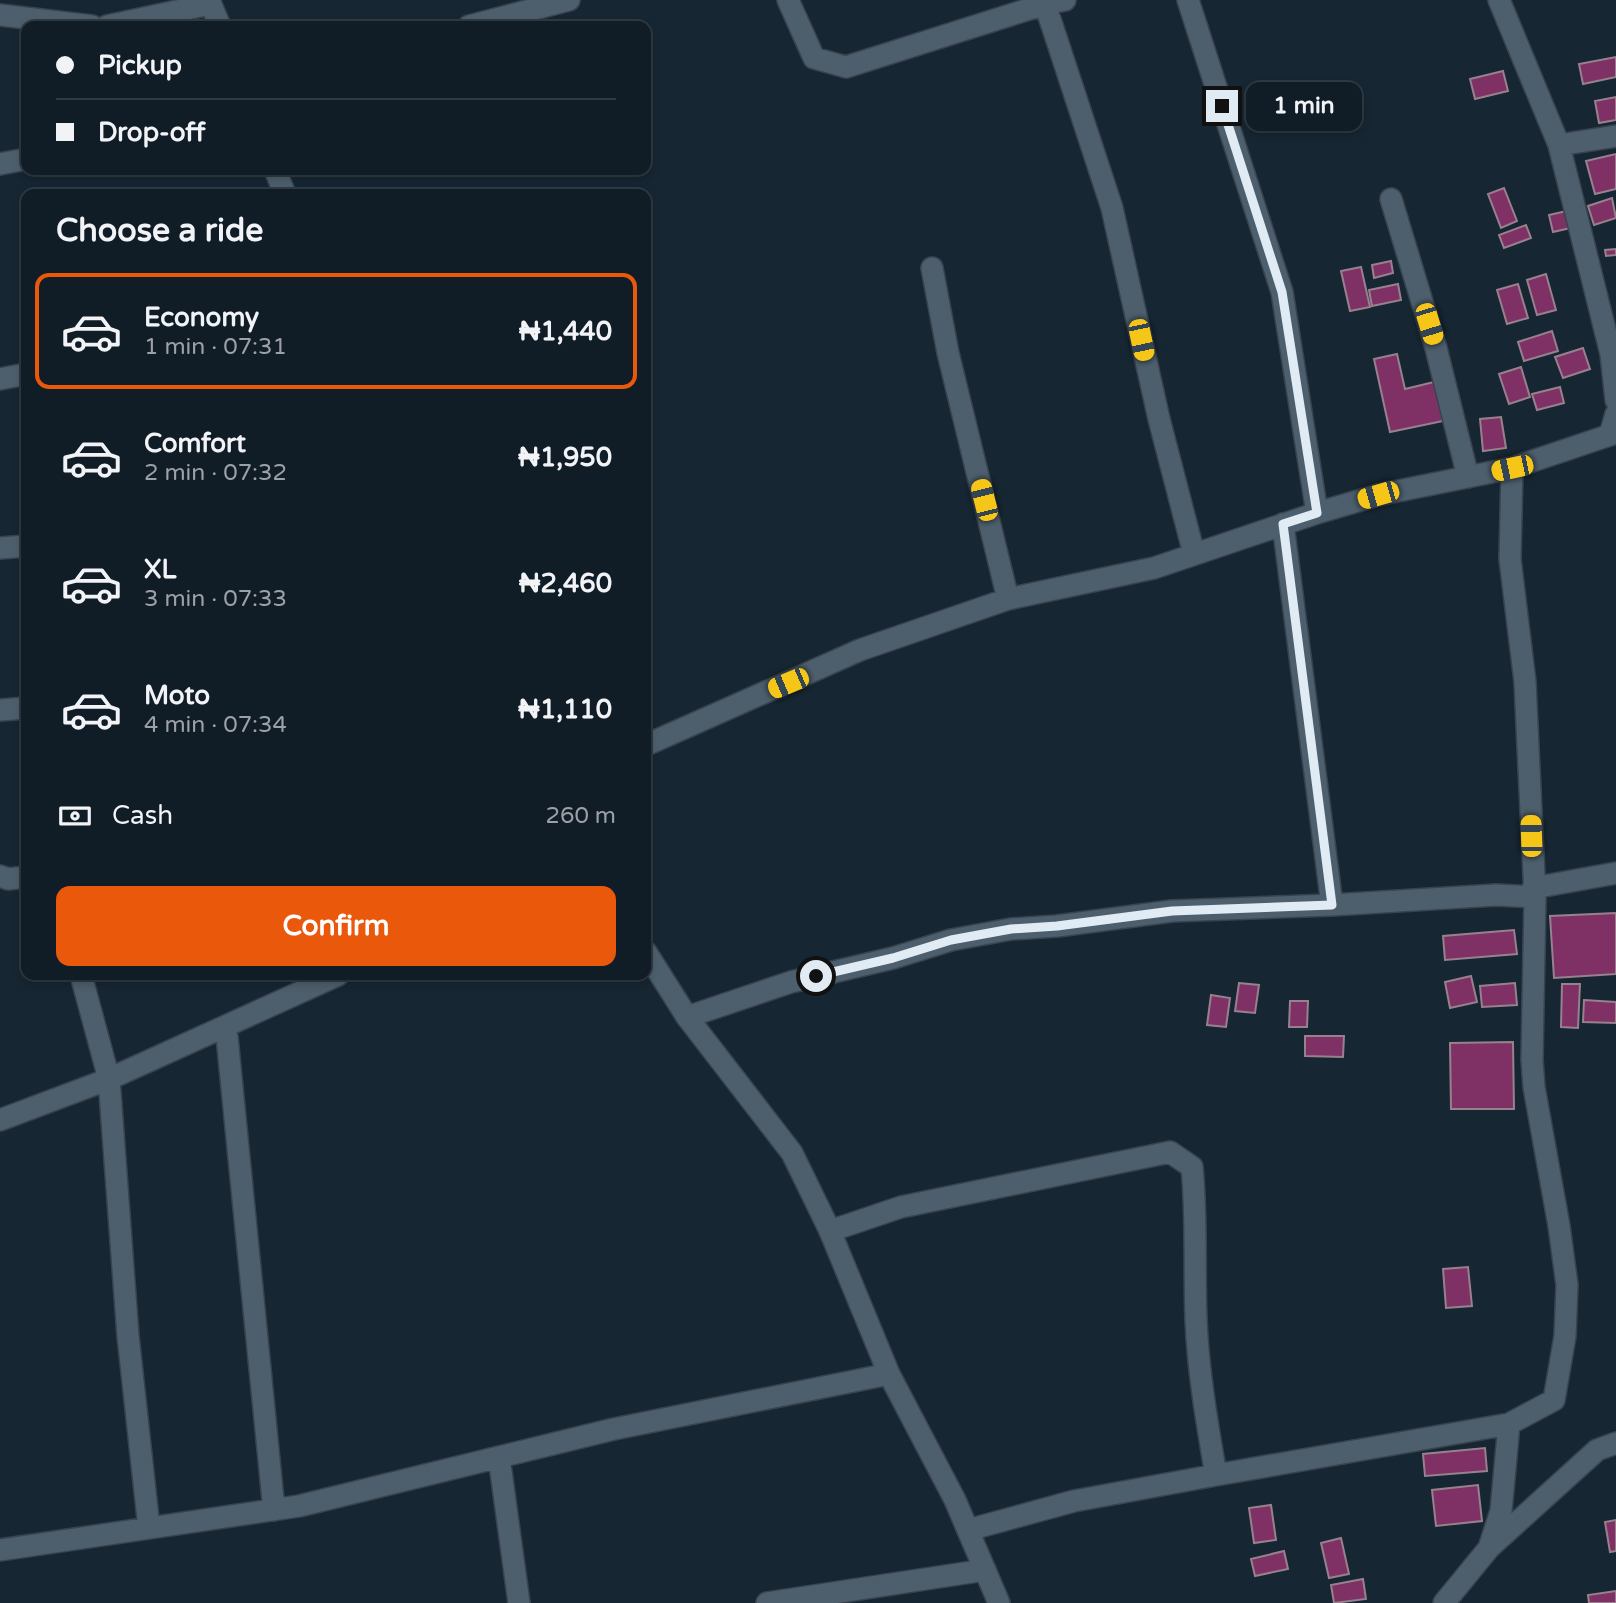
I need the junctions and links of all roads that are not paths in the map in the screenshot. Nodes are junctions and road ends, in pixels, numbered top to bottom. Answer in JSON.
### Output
{"nodes":[{"id":1,"x":569,"y":0,"type":"edge"},
{"id":2,"x":788,"y":0,"type":"edge"},
{"id":3,"x":1188,"y":0,"type":"edge"},
{"id":4,"x":1499,"y":0,"type":"edge"},
{"id":5,"x":210,"y":2,"type":"edge"},
{"id":6,"x":1055,"y":2,"type":"edge"},
{"id":7,"x":0,"y":15,"type":"edge"},
{"id":8,"x":50,"y":21,"type":"edge"},
{"id":9,"x":128,"y":21,"type":"edge"},
{"id":10,"x":218,"y":21,"type":"edge"},
{"id":11,"x":488,"y":21,"type":"edge"},
{"id":12,"x":1616,"y":136,"type":"edge"},
{"id":13,"x":1559,"y":145,"type":"junction"},
{"id":14,"x":21,"y":160,"type":"edge"},
{"id":15,"x":0,"y":164,"type":"edge"},
{"id":16,"x":1391,"y":199,"type":"dead end"},
{"id":17,"x":932,"y":268,"type":"dead end"},
{"id":18,"x":21,"y":375,"type":"edge"},
{"id":19,"x":0,"y":379,"type":"edge"},
{"id":20,"x":1616,"y":400,"type":"edge"},
{"id":21,"x":1616,"y":414,"type":"edge"},
{"id":22,"x":1512,"y":468,"type":"junction"},
{"id":23,"x":1468,"y":477,"type":"junction"},
{"id":24,"x":1317,"y":513,"type":"junction"},
{"id":25,"x":1283,"y":524,"type":"junction"},
{"id":26,"x":21,"y":546,"type":"edge"},
{"id":27,"x":0,"y":548,"type":"edge"},
{"id":28,"x":1194,"y":554,"type":"junction"},
{"id":29,"x":1008,"y":599,"type":"junction"},
{"id":30,"x":21,"y":708,"type":"edge"},
{"id":31,"x":0,"y":710,"type":"edge"},
{"id":32,"x":651,"y":743,"type":"edge"},
{"id":33,"x":1616,"y":873,"type":"edge"},
{"id":34,"x":0,"y":876,"type":"edge"},
{"id":35,"x":21,"y":878,"type":"edge"},
{"id":36,"x":1534,"y":892,"type":"junction"},
{"id":37,"x":1332,"y":905,"type":"junction"},
{"id":38,"x":651,"y":960,"type":"edge"},
{"id":39,"x":82,"y":980,"type":"edge"},
{"id":40,"x":327,"y":980,"type":"edge"},
{"id":41,"x":687,"y":1017,"type":"junction"},
{"id":42,"x":226,"y":1027,"type":"junction"},
{"id":43,"x":109,"y":1079,"type":"junction"},
{"id":44,"x":0,"y":1120,"type":"edge"},
{"id":45,"x":830,"y":1231,"type":"junction"},
{"id":46,"x":889,"y":1374,"type":"junction"},
{"id":47,"x":1509,"y":1424,"type":"junction"},
{"id":48,"x":1607,"y":1446,"type":"edge"},
{"id":49,"x":499,"y":1457,"type":"junction"},
{"id":50,"x":1616,"y":1461,"type":"edge"},
{"id":51,"x":1216,"y":1475,"type":"junction"},
{"id":52,"x":274,"y":1510,"type":"junction"},
{"id":53,"x":149,"y":1528,"type":"junction"},
{"id":54,"x":968,"y":1530,"type":"junction"},
{"id":55,"x":1489,"y":1548,"type":"junction"},
{"id":56,"x":0,"y":1550,"type":"edge"},
{"id":57,"x":985,"y":1570,"type":"junction"},
{"id":58,"x":519,"y":1603,"type":"edge"},
{"id":59,"x":767,"y":1603,"type":"edge"},
{"id":60,"x":999,"y":1603,"type":"edge"},
{"id":61,"x":1444,"y":1603,"type":"edge"}],
"edges":[{"from":1,"to":11,"type":"street"},
{"from":2,"to":6,"type":"street"},
{"from":3,"to":24,"type":"street"},
{"from":4,"to":13,"type":"street"},
{"from":5,"to":9,"type":"street"},
{"from":5,"to":10,"type":"street"},
{"from":6,"to":28,"type":"street"},
{"from":7,"to":8,"type":"street"},
{"from":12,"to":13,"type":"street"},
{"from":13,"to":20,"type":"street"},
{"from":14,"to":15,"type":"street"},
{"from":16,"to":23,"type":"street"},
{"from":17,"to":29,"type":"street"},
{"from":18,"to":19,"type":"street"},
{"from":21,"to":22,"type":"street"},
{"from":22,"to":23,"type":"street"},
{"from":22,"to":36,"type":"street"},
{"from":23,"to":24,"type":"street"},
{"from":24,"to":25,"type":"street"},
{"from":25,"to":28,"type":"street"},
{"from":25,"to":37,"type":"street"},
{"from":26,"to":27,"type":"street"},
{"from":28,"to":29,"type":"street"},
{"from":29,"to":32,"type":"street"},
{"from":30,"to":31,"type":"street"},
{"from":33,"to":36,"type":"street"},
{"from":34,"to":35,"type":"street"},
{"from":36,"to":37,"type":"street"},
{"from":36,"to":47,"type":"street"},
{"from":37,"to":41,"type":"street"},
{"from":38,"to":41,"type":"street"},
{"from":39,"to":43,"type":"street"},
{"from":40,"to":42,"type":"street"},
{"from":41,"to":45,"type":"street"},
{"from":42,"to":43,"type":"street"},
{"from":42,"to":52,"type":"street"},
{"from":43,"to":44,"type":"street"},
{"from":43,"to":53,"type":"street"},
{"from":45,"to":46,"type":"street"},
{"from":45,"to":51,"type":"street"},
{"from":46,"to":49,"type":"street"},
{"from":46,"to":54,"type":"street"},
{"from":47,"to":51,"type":"street"},
{"from":47,"to":55,"type":"street"},
{"from":48,"to":50,"type":"street"},
{"from":48,"to":55,"type":"street"},
{"from":49,"to":52,"type":"street"},
{"from":49,"to":58,"type":"street"},
{"from":51,"to":54,"type":"street"},
{"from":52,"to":53,"type":"street"},
{"from":53,"to":56,"type":"street"},
{"from":54,"to":57,"type":"street"},
{"from":55,"to":61,"type":"street"},
{"from":57,"to":59,"type":"street"},
{"from":57,"to":60,"type":"street"}]}
